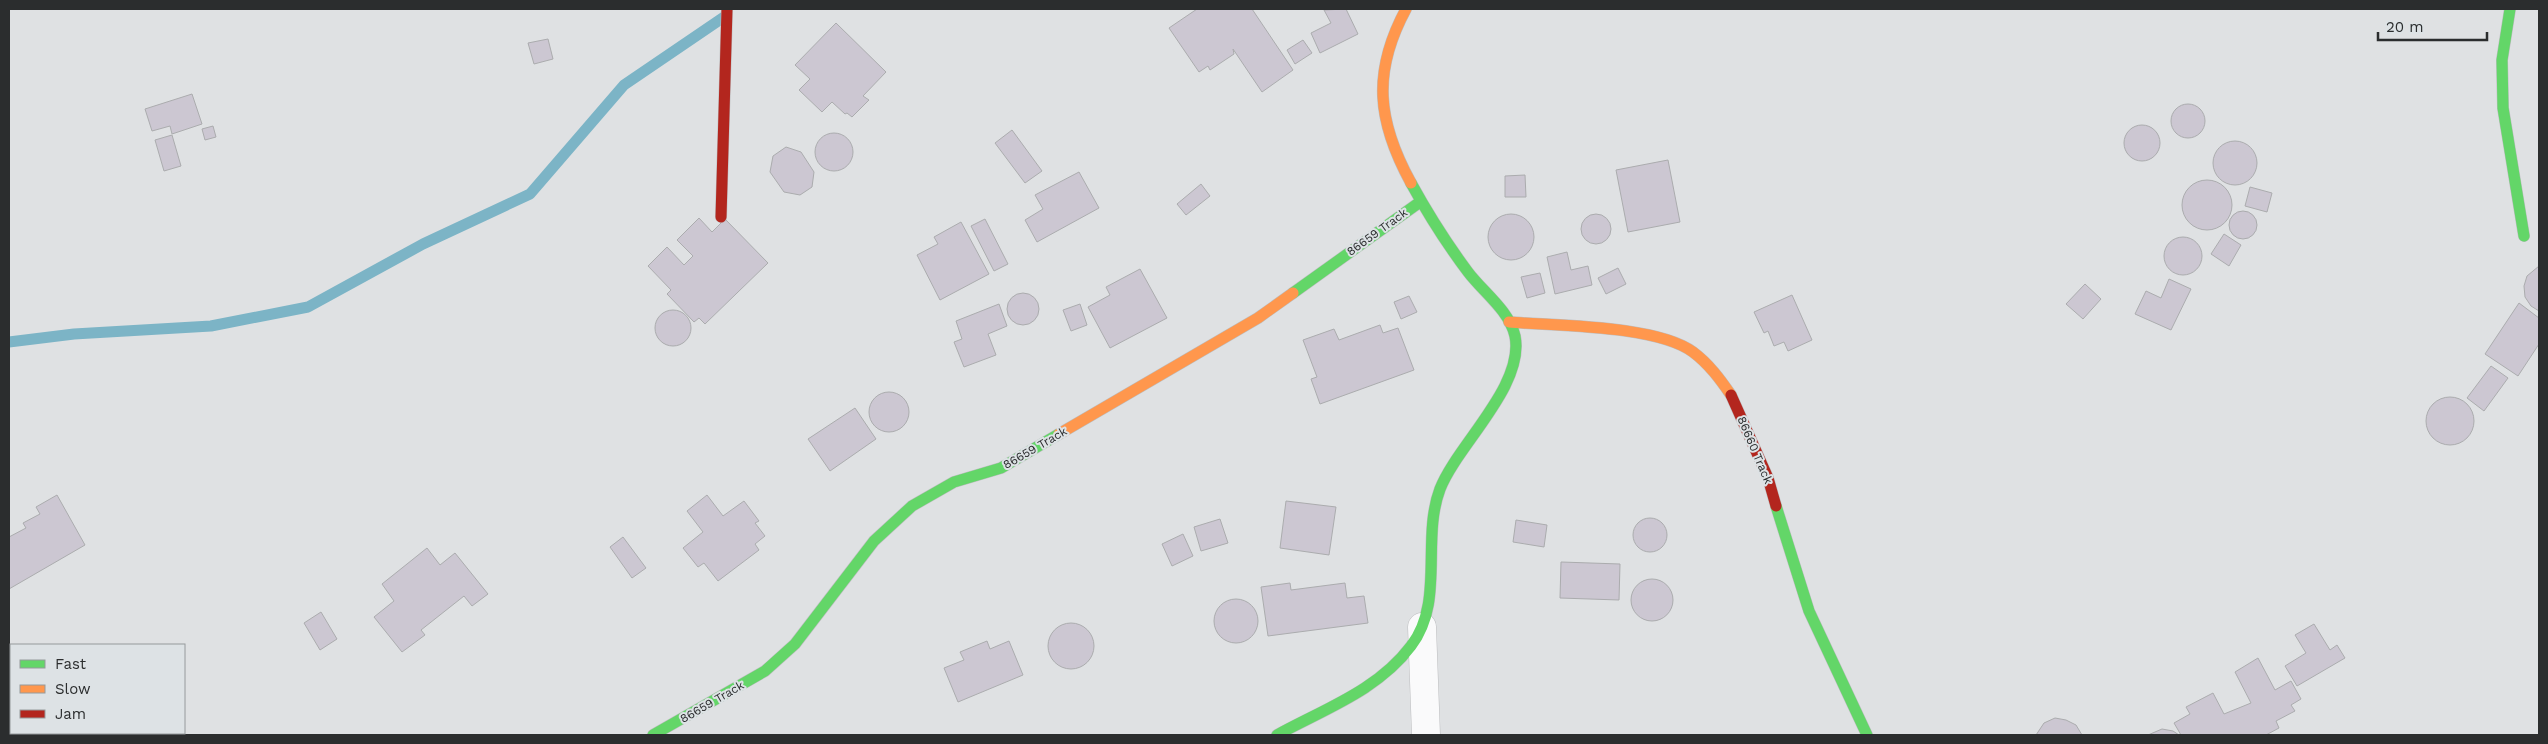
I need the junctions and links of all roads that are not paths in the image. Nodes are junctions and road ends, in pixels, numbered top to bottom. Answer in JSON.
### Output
{"nodes":[{"id":1,"x":727,"y":9,"type":"edge"},
{"id":2,"x":1406,"y":9,"type":"edge"},
{"id":3,"x":2510,"y":9,"type":"edge"},
{"id":4,"x":1420,"y":202,"type":"junction"},
{"id":5,"x":720,"y":218,"type":"dead end"},
{"id":6,"x":2524,"y":236,"type":"dead end"},
{"id":7,"x":1510,"y":322,"type":"junction"},
{"id":8,"x":1422,"y":627,"type":"junction"},
{"id":9,"x":653,"y":735,"type":"edge"},
{"id":10,"x":1278,"y":735,"type":"edge"},
{"id":11,"x":1426,"y":735,"type":"edge"},
{"id":12,"x":1867,"y":735,"type":"edge"}],
"edges":[{"from":1,"to":5,"type":"street"},
{"from":2,"to":4,"type":"street","name":"86659 Track"},
{"from":3,"to":6,"type":"street"},
{"from":4,"to":7,"type":"street","name":"86659 Track"},
{"from":4,"to":9,"type":"street","name":"86659 Track"},
{"from":7,"to":8,"type":"street","name":"86659 Track"},
{"from":7,"to":12,"type":"street","name":"86660 Track"},
{"from":8,"to":10,"type":"street","name":"86659 Track"},
{"from":8,"to":11,"type":"street"}]}
